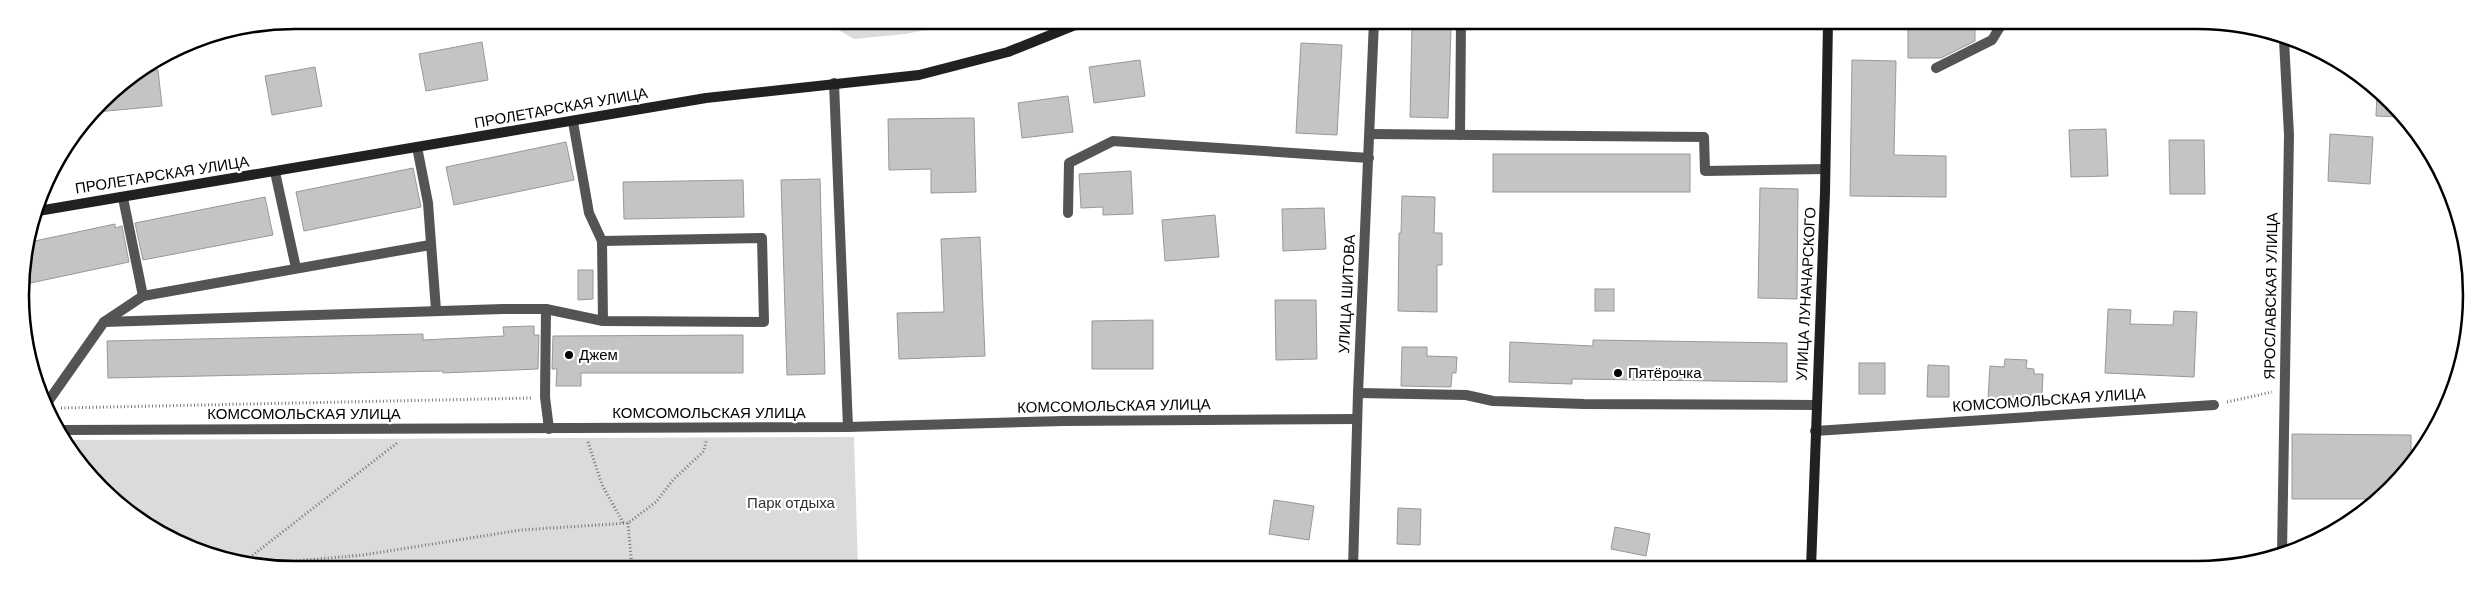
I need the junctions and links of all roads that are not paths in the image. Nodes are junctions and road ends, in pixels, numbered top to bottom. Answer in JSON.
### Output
{"nodes":[{"id":1,"x":1064,"y":29,"type":"edge"},
{"id":2,"x":1374,"y":29,"type":"edge"},
{"id":3,"x":1461,"y":29,"type":"edge"},
{"id":4,"x":1828,"y":29,"type":"edge"},
{"id":5,"x":1999,"y":29,"type":"edge"},
{"id":6,"x":2284,"y":43,"type":"edge"},
{"id":7,"x":1936,"y":68,"type":"dead end"},
{"id":8,"x":834,"y":83,"type":"junction"},
{"id":9,"x":573,"y":122,"type":"junction"},
{"id":10,"x":1370,"y":134,"type":"junction"},
{"id":11,"x":1460,"y":135,"type":"junction"},
{"id":12,"x":417,"y":147,"type":"junction"},
{"id":13,"x":1368,"y":158,"type":"junction"},
{"id":14,"x":1825,"y":169,"type":"junction"},
{"id":15,"x":275,"y":172,"type":"junction"},
{"id":16,"x":123,"y":198,"type":"junction"},
{"id":17,"x":43,"y":209,"type":"edge"},
{"id":18,"x":1068,"y":213,"type":"dead end"},
{"id":19,"x":602,"y":241,"type":"junction"},
{"id":20,"x":430,"y":245,"type":"junction"},
{"id":21,"x":296,"y":268,"type":"junction"},
{"id":22,"x":143,"y":296,"type":"junction"},
{"id":23,"x":546,"y":309,"type":"junction"},
{"id":24,"x":436,"y":310,"type":"junction"},
{"id":25,"x":603,"y":321,"type":"junction"},
{"id":26,"x":104,"y":322,"type":"junction"},
{"id":27,"x":1358,"y":393,"type":"junction"},
{"id":28,"x":50,"y":399,"type":"edge"},
{"id":29,"x":1816,"y":405,"type":"junction"},
{"id":30,"x":2214,"y":405,"type":"road end"},
{"id":31,"x":1357,"y":419,"type":"junction"},
{"id":32,"x":848,"y":427,"type":"junction"},
{"id":33,"x":549,"y":429,"type":"junction"},
{"id":34,"x":65,"y":430,"type":"edge"},
{"id":35,"x":1815,"y":431,"type":"junction"},
{"id":36,"x":2282,"y":547,"type":"edge"},
{"id":37,"x":1353,"y":561,"type":"edge"},
{"id":38,"x":1811,"y":561,"type":"edge"}],
"edges":[{"from":1,"to":8,"type":"street","name":"ПРОЛЕТАРСКАЯ УЛИЦА"},
{"from":2,"to":10,"type":"street","name":"УЛИЦА ШИТОВА"},
{"from":3,"to":11,"type":"street"},
{"from":4,"to":14,"type":"street","name":"УЛИЦА ЛУНАЧАРСКОГО"},
{"from":5,"to":7,"type":"street"},
{"from":6,"to":36,"type":"street","name":"ЯРОСЛАВСКАЯ УЛИЦА"},
{"from":8,"to":9,"type":"street","name":"ПРОЛЕТАРСКАЯ УЛИЦА"},
{"from":8,"to":32,"type":"street"},
{"from":9,"to":12,"type":"street","name":"ПРОЛЕТАРСКАЯ УЛИЦА"},
{"from":9,"to":19,"type":"street"},
{"from":10,"to":11,"type":"street"},
{"from":10,"to":13,"type":"street","name":"УЛИЦА ШИТОВА"},
{"from":11,"to":14,"type":"street"},
{"from":12,"to":15,"type":"street","name":"ПРОЛЕТАРСКАЯ УЛИЦА"},
{"from":12,"to":20,"type":"street"},
{"from":13,"to":18,"type":"street"},
{"from":13,"to":27,"type":"street","name":"УЛИЦА ШИТОВА"},
{"from":14,"to":29,"type":"street","name":"УЛИЦА ЛУНАЧАРСКОГО"},
{"from":15,"to":16,"type":"street","name":"ПРОЛЕТАРСКАЯ УЛИЦА"},
{"from":15,"to":21,"type":"street"},
{"from":16,"to":17,"type":"street","name":"ПРОЛЕТАРСКАЯ УЛИЦА"},
{"from":16,"to":22,"type":"street"},
{"from":19,"to":25,"type":"street"},
{"from":19,"to":25,"type":"street"},
{"from":20,"to":21,"type":"street"},
{"from":20,"to":24,"type":"street"},
{"from":21,"to":22,"type":"street"},
{"from":22,"to":26,"type":"street"},
{"from":23,"to":24,"type":"street"},
{"from":23,"to":25,"type":"street"},
{"from":23,"to":33,"type":"street"},
{"from":24,"to":26,"type":"street"},
{"from":26,"to":28,"type":"street"},
{"from":27,"to":29,"type":"street"},
{"from":27,"to":31,"type":"street","name":"УЛИЦА ШИТОВА"},
{"from":29,"to":35,"type":"street","name":"УЛИЦА ЛУНАЧАРСКОГО"},
{"from":30,"to":35,"type":"street","name":"КОМСОМОЛЬСКАЯ УЛИЦА"},
{"from":31,"to":32,"type":"street","name":"КОМСОМОЛЬСКАЯ УЛИЦА"},
{"from":31,"to":37,"type":"street","name":"УЛИЦА ШИТОВА"},
{"from":32,"to":33,"type":"street","name":"КОМСОМОЛЬСКАЯ УЛИЦА"},
{"from":33,"to":34,"type":"street","name":"КОМСОМОЛЬСКАЯ УЛИЦА"},
{"from":35,"to":38,"type":"street","name":"УЛИЦА ЛУНАЧАРСКОГО"}]}
